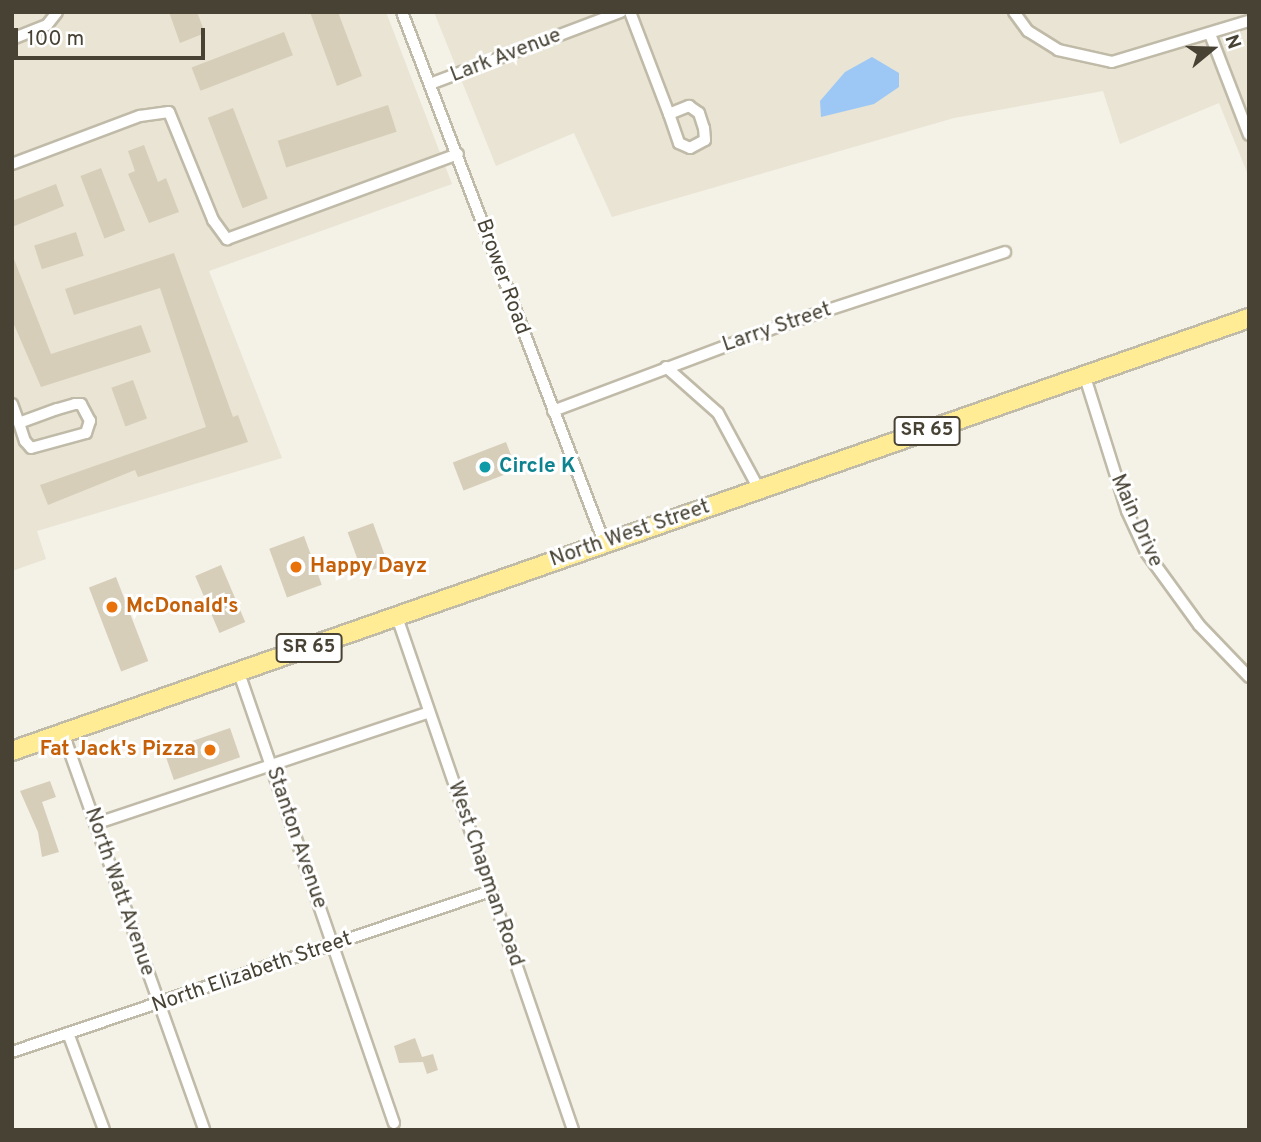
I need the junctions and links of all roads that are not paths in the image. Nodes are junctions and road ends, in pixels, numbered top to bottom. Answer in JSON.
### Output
{"nodes":[{"id":1,"x":57,"y":12,"type":"edge"},
{"id":2,"x":402,"y":12,"type":"edge"},
{"id":3,"x":621,"y":12,"type":"edge"},
{"id":4,"x":630,"y":12,"type":"edge"},
{"id":5,"x":1014,"y":12,"type":"edge"},
{"id":6,"x":1249,"y":21,"type":"edge"},
{"id":7,"x":1210,"y":34,"type":"junction"},
{"id":8,"x":12,"y":39,"type":"edge"},
{"id":9,"x":430,"y":84,"type":"junction"},
{"id":10,"x":668,"y":114,"type":"dead end"},
{"id":11,"x":1249,"y":135,"type":"edge"},
{"id":12,"x":458,"y":154,"type":"junction"},
{"id":13,"x":12,"y":164,"type":"edge"},
{"id":14,"x":1005,"y":252,"type":"dead end"},
{"id":15,"x":1249,"y":318,"type":"edge"},
{"id":16,"x":666,"y":367,"type":"junction"},
{"id":17,"x":1085,"y":377,"type":"junction"},
{"id":18,"x":12,"y":404,"type":"edge"},
{"id":19,"x":553,"y":411,"type":"junction"},
{"id":20,"x":19,"y":423,"type":"junction"},
{"id":21,"x":759,"y":489,"type":"junction"},
{"id":22,"x":604,"y":542,"type":"junction"},
{"id":23,"x":397,"y":617,"type":"junction"},
{"id":24,"x":239,"y":673,"type":"junction"},
{"id":25,"x":1249,"y":677,"type":"edge"},
{"id":26,"x":429,"y":712,"type":"junction"},
{"id":27,"x":63,"y":733,"type":"junction"},
{"id":28,"x":12,"y":751,"type":"edge"},
{"id":29,"x":271,"y":766,"type":"junction"},
{"id":30,"x":95,"y":824,"type":"junction"},
{"id":31,"x":491,"y":891,"type":"junction"},
{"id":32,"x":332,"y":945,"type":"junction"},
{"id":33,"x":159,"y":1006,"type":"junction"},
{"id":34,"x":68,"y":1033,"type":"junction"},
{"id":35,"x":12,"y":1052,"type":"edge"},
{"id":36,"x":394,"y":1123,"type":"dead end"},
{"id":37,"x":104,"y":1130,"type":"edge"},
{"id":38,"x":204,"y":1130,"type":"edge"},
{"id":39,"x":573,"y":1130,"type":"edge"}],
"edges":[{"from":1,"to":8,"type":"street"},
{"from":2,"to":9,"type":"street","name":"Brower Road"},
{"from":3,"to":9,"type":"street","name":"Lark Avenue"},
{"from":4,"to":10,"type":"street"},
{"from":5,"to":7,"type":"street"},
{"from":6,"to":7,"type":"street"},
{"from":7,"to":11,"type":"street"},
{"from":9,"to":12,"type":"street","name":"Brower Road"},
{"from":12,"to":13,"type":"street"},
{"from":12,"to":19,"type":"street","name":"Brower Road"},
{"from":14,"to":16,"type":"street","name":"Larry Street"},
{"from":15,"to":17,"type":"main road","name":"North West Street","number":"SR 65"},
{"from":16,"to":19,"type":"street","name":"Larry Street"},
{"from":16,"to":21,"type":"street"},
{"from":17,"to":21,"type":"main road","name":"North West Street","number":"SR 65"},
{"from":17,"to":25,"type":"street","name":"Main Drive"},
{"from":18,"to":20,"type":"street"},
{"from":19,"to":22,"type":"street","name":"Brower Road"},
{"from":20,"to":20,"type":"street"},
{"from":21,"to":22,"type":"main road","name":"North West Street","number":"SR 65"},
{"from":22,"to":23,"type":"main road","name":"North West Street","number":"SR 65"},
{"from":23,"to":24,"type":"main road","name":"North West Street","number":"SR 65"},
{"from":23,"to":26,"type":"street","name":"West Chapman Road"},
{"from":24,"to":27,"type":"main road","name":"North West Street","number":"SR 65"},
{"from":24,"to":29,"type":"street","name":"Stanton Avenue"},
{"from":26,"to":29,"type":"street"},
{"from":26,"to":31,"type":"street","name":"West Chapman Road"},
{"from":27,"to":28,"type":"main road","name":"North West Street","number":"SR 65"},
{"from":27,"to":30,"type":"street","name":"North Watt Avenue"},
{"from":29,"to":30,"type":"street"},
{"from":29,"to":32,"type":"street","name":"Stanton Avenue"},
{"from":30,"to":33,"type":"street","name":"North Watt Avenue"},
{"from":31,"to":32,"type":"street","name":"North Elizabeth Street"},
{"from":31,"to":39,"type":"street","name":"West Chapman Road"},
{"from":32,"to":33,"type":"street","name":"North Elizabeth Street"},
{"from":32,"to":36,"type":"street","name":"Stanton Avenue"},
{"from":33,"to":34,"type":"street","name":"North Elizabeth Street"},
{"from":33,"to":38,"type":"street","name":"North Watt Avenue"},
{"from":34,"to":35,"type":"street","name":"North Elizabeth Street"},
{"from":34,"to":37,"type":"street"}]}
